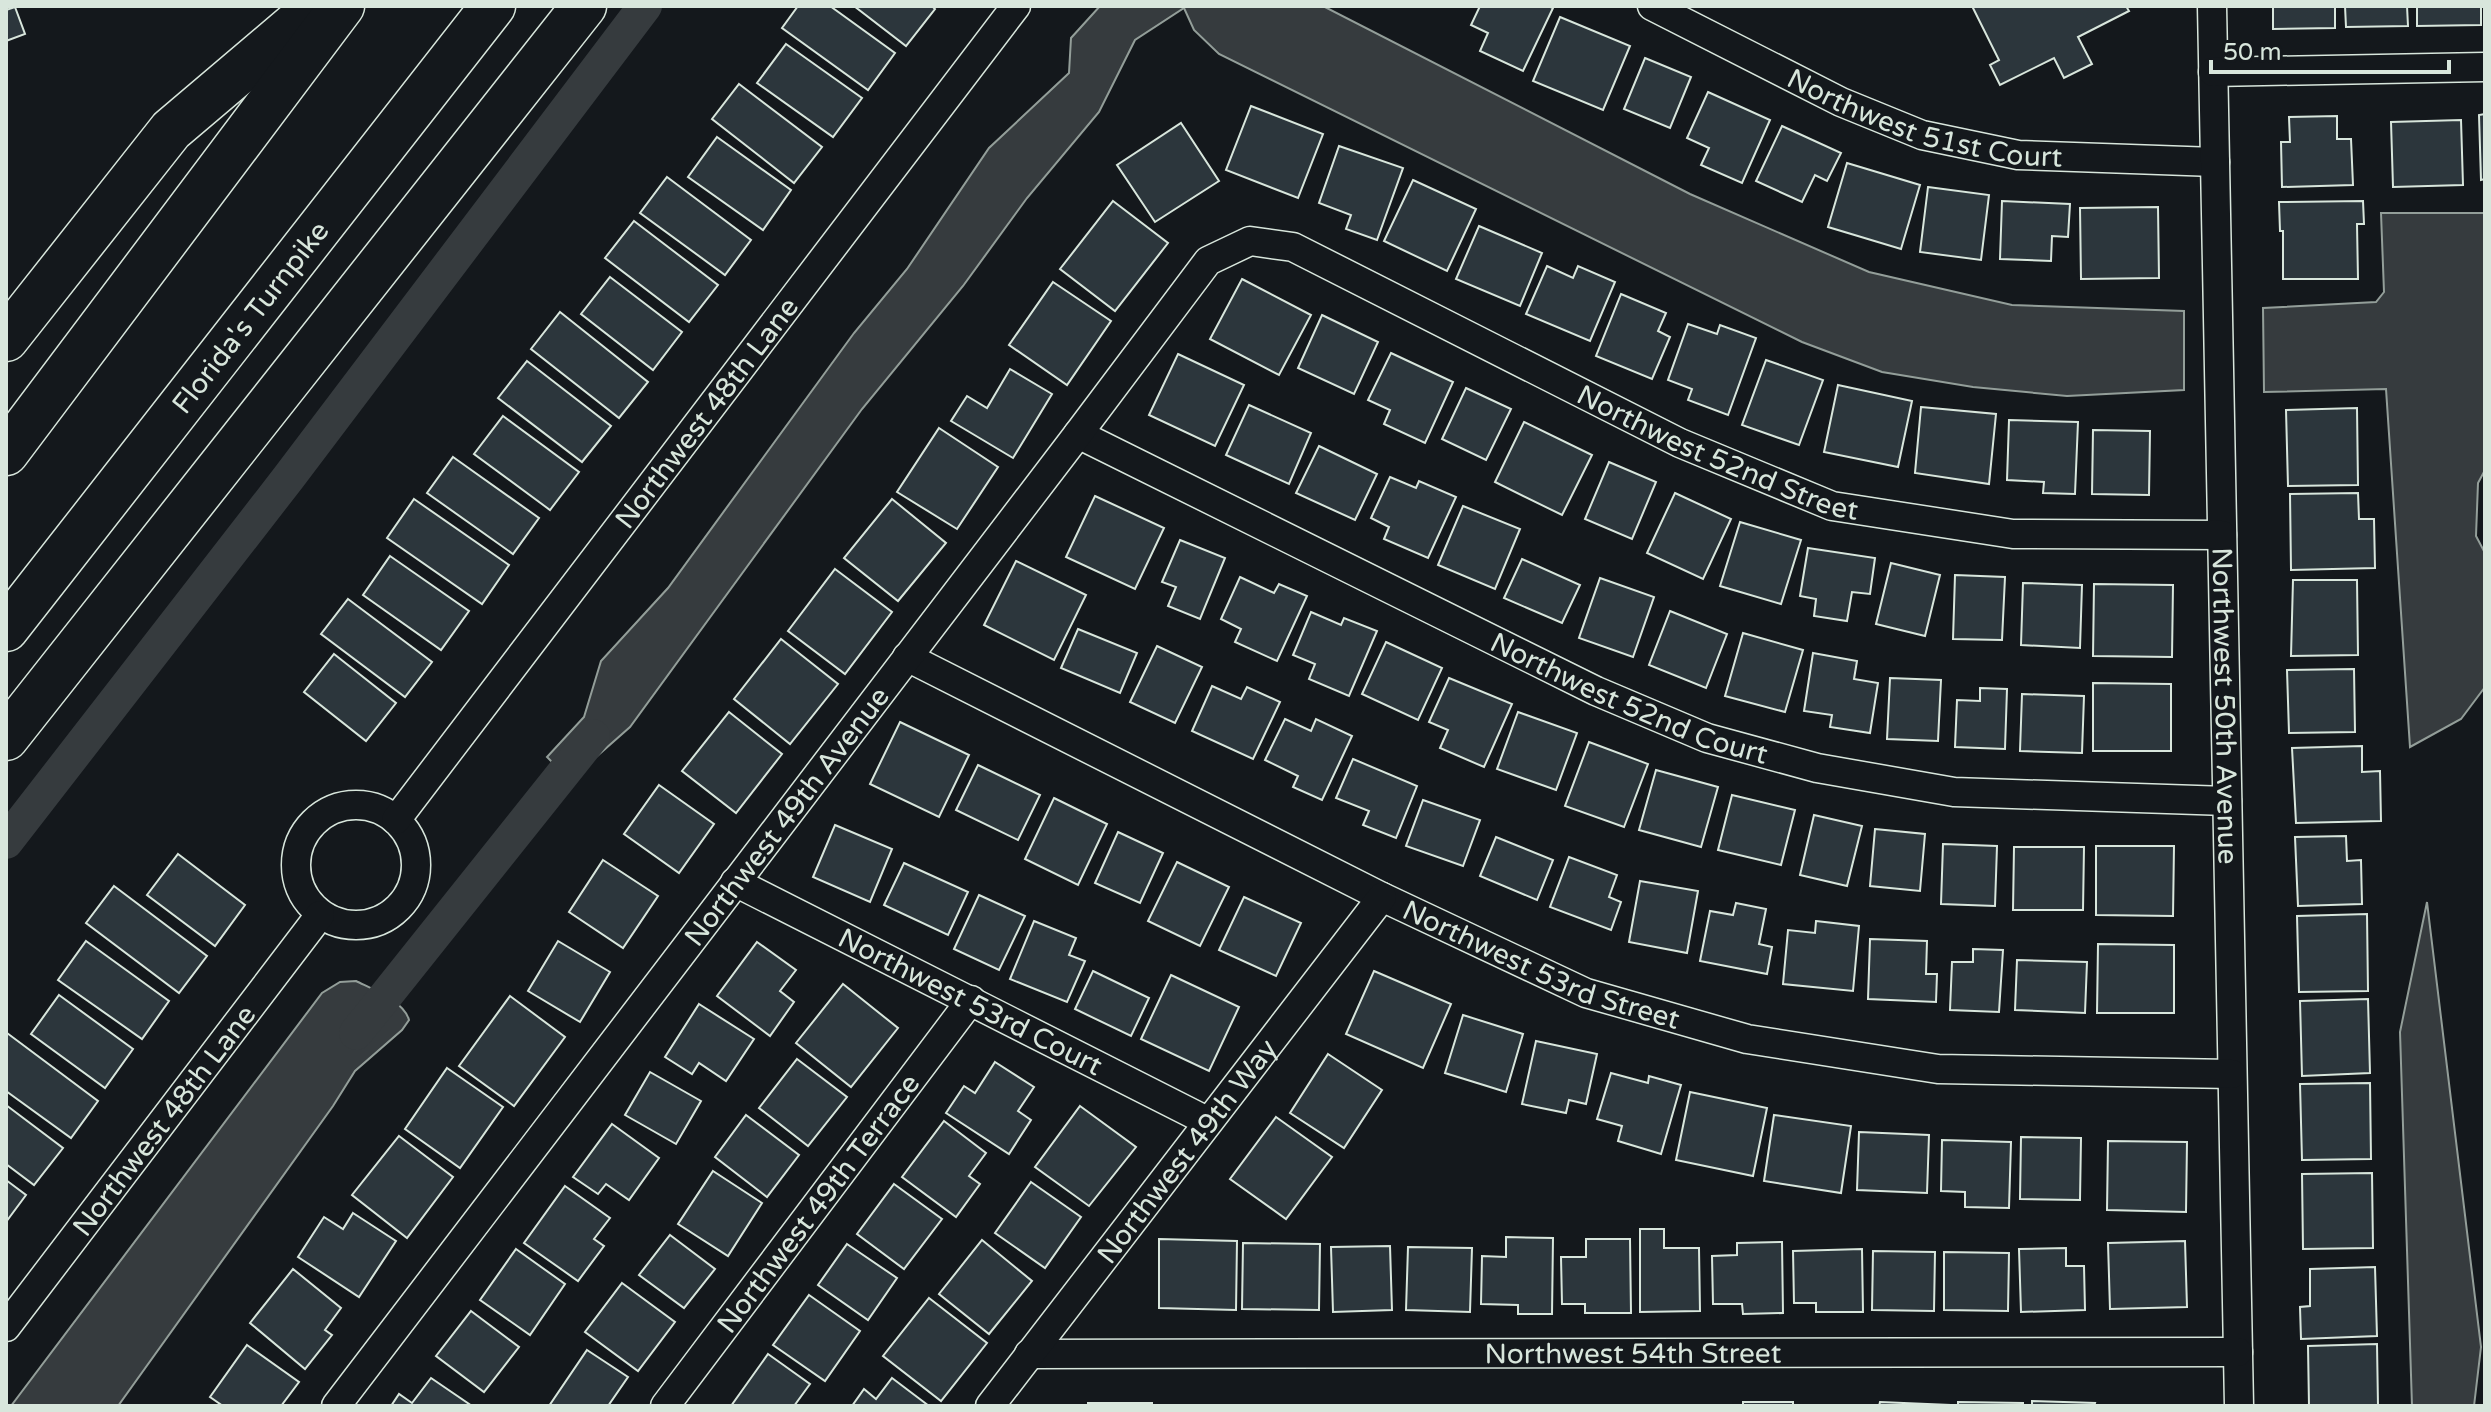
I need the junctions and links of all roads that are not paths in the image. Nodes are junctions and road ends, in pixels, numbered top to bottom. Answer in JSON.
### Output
{"nodes":[{"id":1,"x":317,"y":6,"type":"edge"},
{"id":2,"x":342,"y":6,"type":"edge"},
{"id":3,"x":493,"y":6,"type":"edge"},
{"id":4,"x":584,"y":6,"type":"edge"},
{"id":5,"x":1016,"y":6,"type":"edge"},
{"id":6,"x":1652,"y":6,"type":"edge"},
{"id":7,"x":2212,"y":6,"type":"edge"},
{"id":8,"x":2485,"y":67,"type":"edge"},
{"id":9,"x":2213,"y":72,"type":"junction"},
{"id":10,"x":2215,"y":162,"type":"junction"},
{"id":11,"x":1250,"y":241,"type":"joint"},
{"id":12,"x":6,"y":339,"type":"edge"},
{"id":13,"x":1078,"y":434,"type":"junction"},
{"id":14,"x":6,"y":453,"type":"edge"},
{"id":15,"x":2222,"y":535,"type":"junction"},
{"id":16,"x":6,"y":629,"type":"edge"},
{"id":17,"x":907,"y":657,"type":"junction"},
{"id":18,"x":6,"y":738,"type":"edge"},
{"id":19,"x":2227,"y":801,"type":"junction"},
{"id":20,"x":396,"y":820,"type":"junction"},
{"id":21,"x":735,"y":882,"type":"junction"},
{"id":22,"x":1382,"y":897,"type":"junction"},
{"id":23,"x":320,"y":915,"type":"junction"},
{"id":24,"x":971,"y":1000,"type":"junction"},
{"id":25,"x":2232,"y":1074,"type":"junction"},
{"id":26,"x":1207,"y":1121,"type":"junction"},
{"id":27,"x":6,"y":1327,"type":"edge"},
{"id":28,"x":2238,"y":1352,"type":"junction"},
{"id":29,"x":1029,"y":1354,"type":"junction"},
{"id":30,"x":336,"y":1406,"type":"edge"},
{"id":31,"x":665,"y":1406,"type":"edge"},
{"id":32,"x":990,"y":1406,"type":"edge"},
{"id":33,"x":2239,"y":1406,"type":"edge"}],
"edges":[{"from":1,"to":12,"type":"highway"},
{"from":2,"to":14,"type":"highway"},
{"from":3,"to":16,"type":"highway","name":"Florida's Turnpike"},
{"from":4,"to":18,"type":"highway"},
{"from":5,"to":20,"type":"street","name":"Northwest 48th Lane"},
{"from":6,"to":10,"type":"street","name":"Northwest 51st Court"},
{"from":7,"to":9,"type":"street","name":"Northwest 50th Avenue"},
{"from":8,"to":9,"type":"street"},
{"from":9,"to":10,"type":"street","name":"Northwest 50th Avenue"},
{"from":10,"to":15,"type":"street","name":"Northwest 50th Avenue"},
{"from":11,"to":13,"type":"street","name":"Northwest 49th Avenue"},
{"from":11,"to":15,"type":"street","name":"Northwest 52nd Street"},
{"from":13,"to":17,"type":"street","name":"Northwest 49th Avenue"},
{"from":13,"to":19,"type":"street","name":"Northwest 52nd Court"},
{"from":15,"to":19,"type":"street","name":"Northwest 50th Avenue"},
{"from":17,"to":21,"type":"street","name":"Northwest 49th Avenue"},
{"from":17,"to":22,"type":"street","name":"Northwest 53rd Street"},
{"from":19,"to":25,"type":"street","name":"Northwest 50th Avenue"},
{"from":20,"to":23,"type":"street"},
{"from":20,"to":23,"type":"street"},
{"from":21,"to":24,"type":"street","name":"Northwest 53rd Court"},
{"from":21,"to":30,"type":"street","name":"Northwest 49th Avenue"},
{"from":22,"to":25,"type":"street","name":"Northwest 53rd Street"},
{"from":22,"to":26,"type":"street","name":"Northwest 49th Way"},
{"from":23,"to":27,"type":"street","name":"Northwest 48th Lane"},
{"from":24,"to":26,"type":"street","name":"Northwest 53rd Court"},
{"from":24,"to":31,"type":"street","name":"Northwest 49th Terrace"},
{"from":25,"to":28,"type":"street","name":"Northwest 50th Avenue"},
{"from":26,"to":29,"type":"street","name":"Northwest 49th Way"},
{"from":28,"to":29,"type":"street","name":"Northwest 54th Street"},
{"from":28,"to":33,"type":"street","name":"Northwest 50th Avenue"},
{"from":29,"to":32,"type":"street","name":"Northwest 49th Way"}]}
